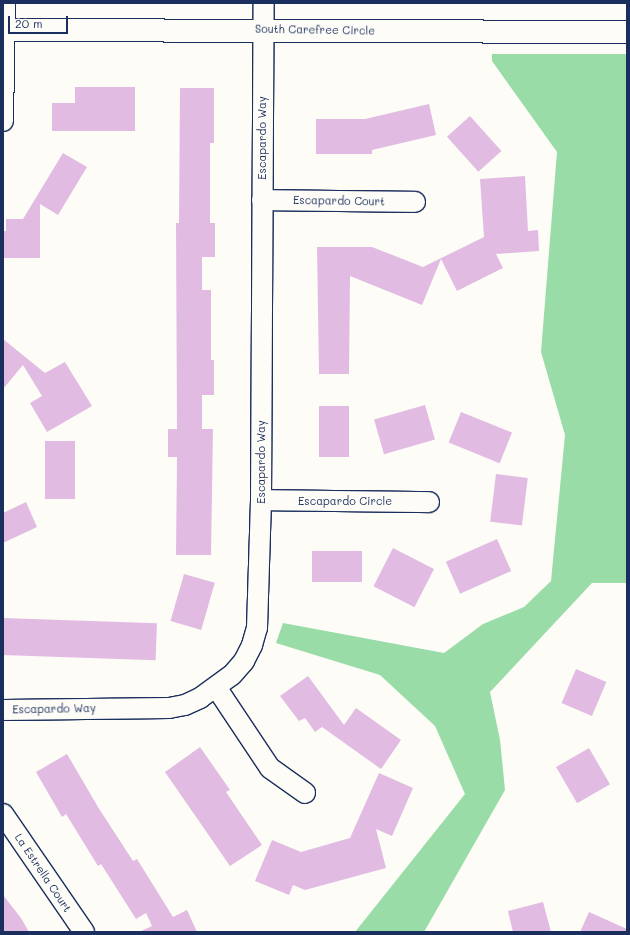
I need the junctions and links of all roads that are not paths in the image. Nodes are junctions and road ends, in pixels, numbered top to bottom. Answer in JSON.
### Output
{"nodes":[{"id":1,"x":5,"y":3,"type":"edge"},
{"id":2,"x":264,"y":3,"type":"edge"},
{"id":3,"x":263,"y":29,"type":"junction"},
{"id":4,"x":4,"y":30,"type":"edge"},
{"id":5,"x":627,"y":32,"type":"edge"},
{"id":6,"x":3,"y":121,"type":"edge"},
{"id":7,"x":262,"y":200,"type":"junction"},
{"id":8,"x":415,"y":202,"type":"dead end"},
{"id":9,"x":261,"y":500,"type":"junction"},
{"id":10,"x":429,"y":502,"type":"dead end"},
{"id":11,"x":216,"y":687,"type":"junction"},
{"id":12,"x":3,"y":710,"type":"edge"},
{"id":13,"x":305,"y":793,"type":"dead end"},
{"id":14,"x":3,"y":814,"type":"edge"},
{"id":15,"x":84,"y":932,"type":"edge"}],
"edges":[{"from":1,"to":4,"type":"street"},
{"from":2,"to":3,"type":"street","name":"Escapardo Way"},
{"from":3,"to":4,"type":"main road","name":"South Carefree Circle"},
{"from":3,"to":5,"type":"main road","name":"South Carefree Circle"},
{"from":3,"to":7,"type":"street","name":"Escapardo Way"},
{"from":4,"to":6,"type":"street"},
{"from":7,"to":8,"type":"street","name":"Escapardo Court"},
{"from":7,"to":9,"type":"street","name":"Escapardo Way"},
{"from":9,"to":10,"type":"street","name":"Escapardo Circle"},
{"from":9,"to":11,"type":"street","name":"Escapardo Way"},
{"from":11,"to":12,"type":"street","name":"Escapardo Way"},
{"from":11,"to":13,"type":"street"},
{"from":14,"to":15,"type":"street","name":"La Estrella Court"}]}
